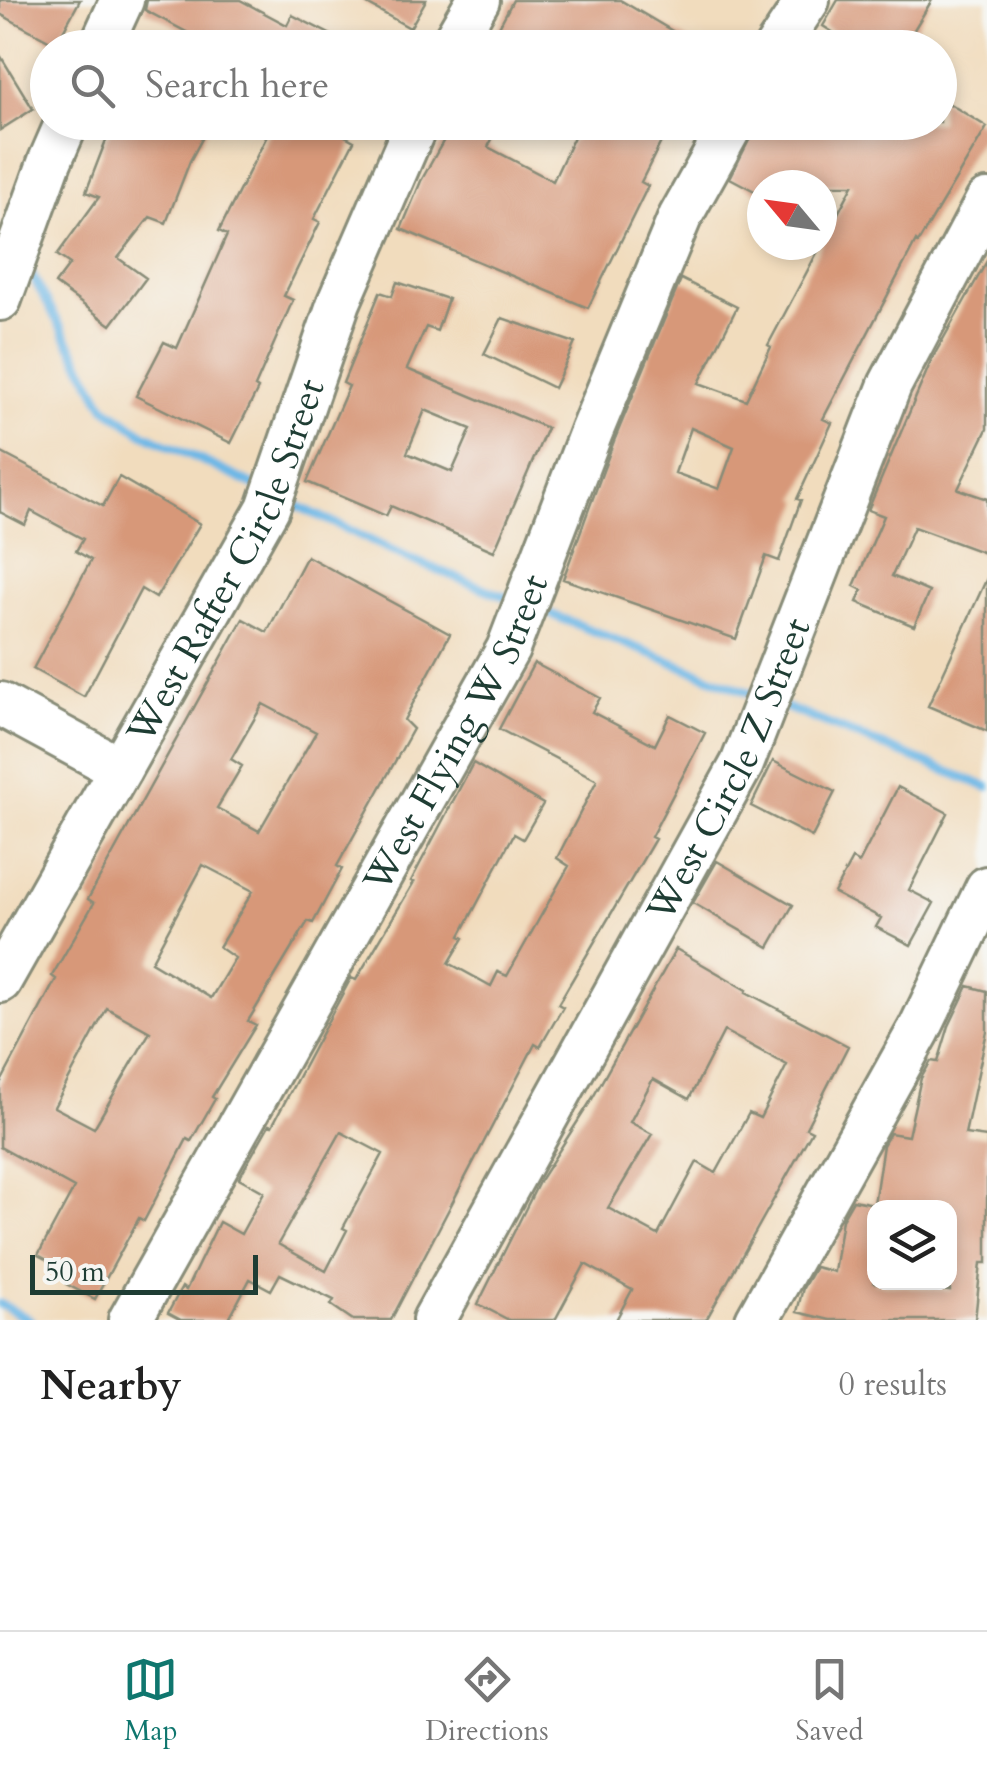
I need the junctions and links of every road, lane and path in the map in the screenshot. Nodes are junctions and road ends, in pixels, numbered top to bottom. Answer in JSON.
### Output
{"nodes":[{"id":1,"x":122,"y":0,"type":"edge"},
{"id":2,"x":478,"y":0,"type":"edge"},
{"id":3,"x":808,"y":0,"type":"edge"},
{"id":4,"x":108,"y":30,"type":"edge"},
{"id":5,"x":460,"y":30,"type":"edge"},
{"id":6,"x":788,"y":30,"type":"edge"},
{"id":7,"x":60,"y":140,"type":"edge"},
{"id":8,"x":409,"y":140,"type":"edge"},
{"id":9,"x":723,"y":140,"type":"edge"},
{"id":10,"x":987,"y":201,"type":"edge"},
{"id":11,"x":0,"y":299,"type":"edge"},
{"id":12,"x":0,"y":704,"type":"edge"},
{"id":13,"x":120,"y":770,"type":"junction"},
{"id":14,"x":987,"y":888,"type":"edge"},
{"id":15,"x":0,"y":981,"type":"edge"},
{"id":16,"x":130,"y":1320,"type":"edge"},
{"id":17,"x":434,"y":1320,"type":"edge"},
{"id":18,"x":757,"y":1320,"type":"edge"}],
"edges":[{"from":1,"to":4,"type":"street"},
{"from":2,"to":5,"type":"street"},
{"from":3,"to":6,"type":"street"},
{"from":7,"to":11,"type":"street"},
{"from":8,"to":13,"type":"street","name":"West Rafter Circle Street"},
{"from":9,"to":16,"type":"street","name":"West Flying W Street"},
{"from":10,"to":17,"type":"street","name":"West Circle Z Street"},
{"from":12,"to":13,"type":"street"},
{"from":13,"to":15,"type":"street","name":"West Rafter Circle Street"},
{"from":14,"to":18,"type":"street"}]}
